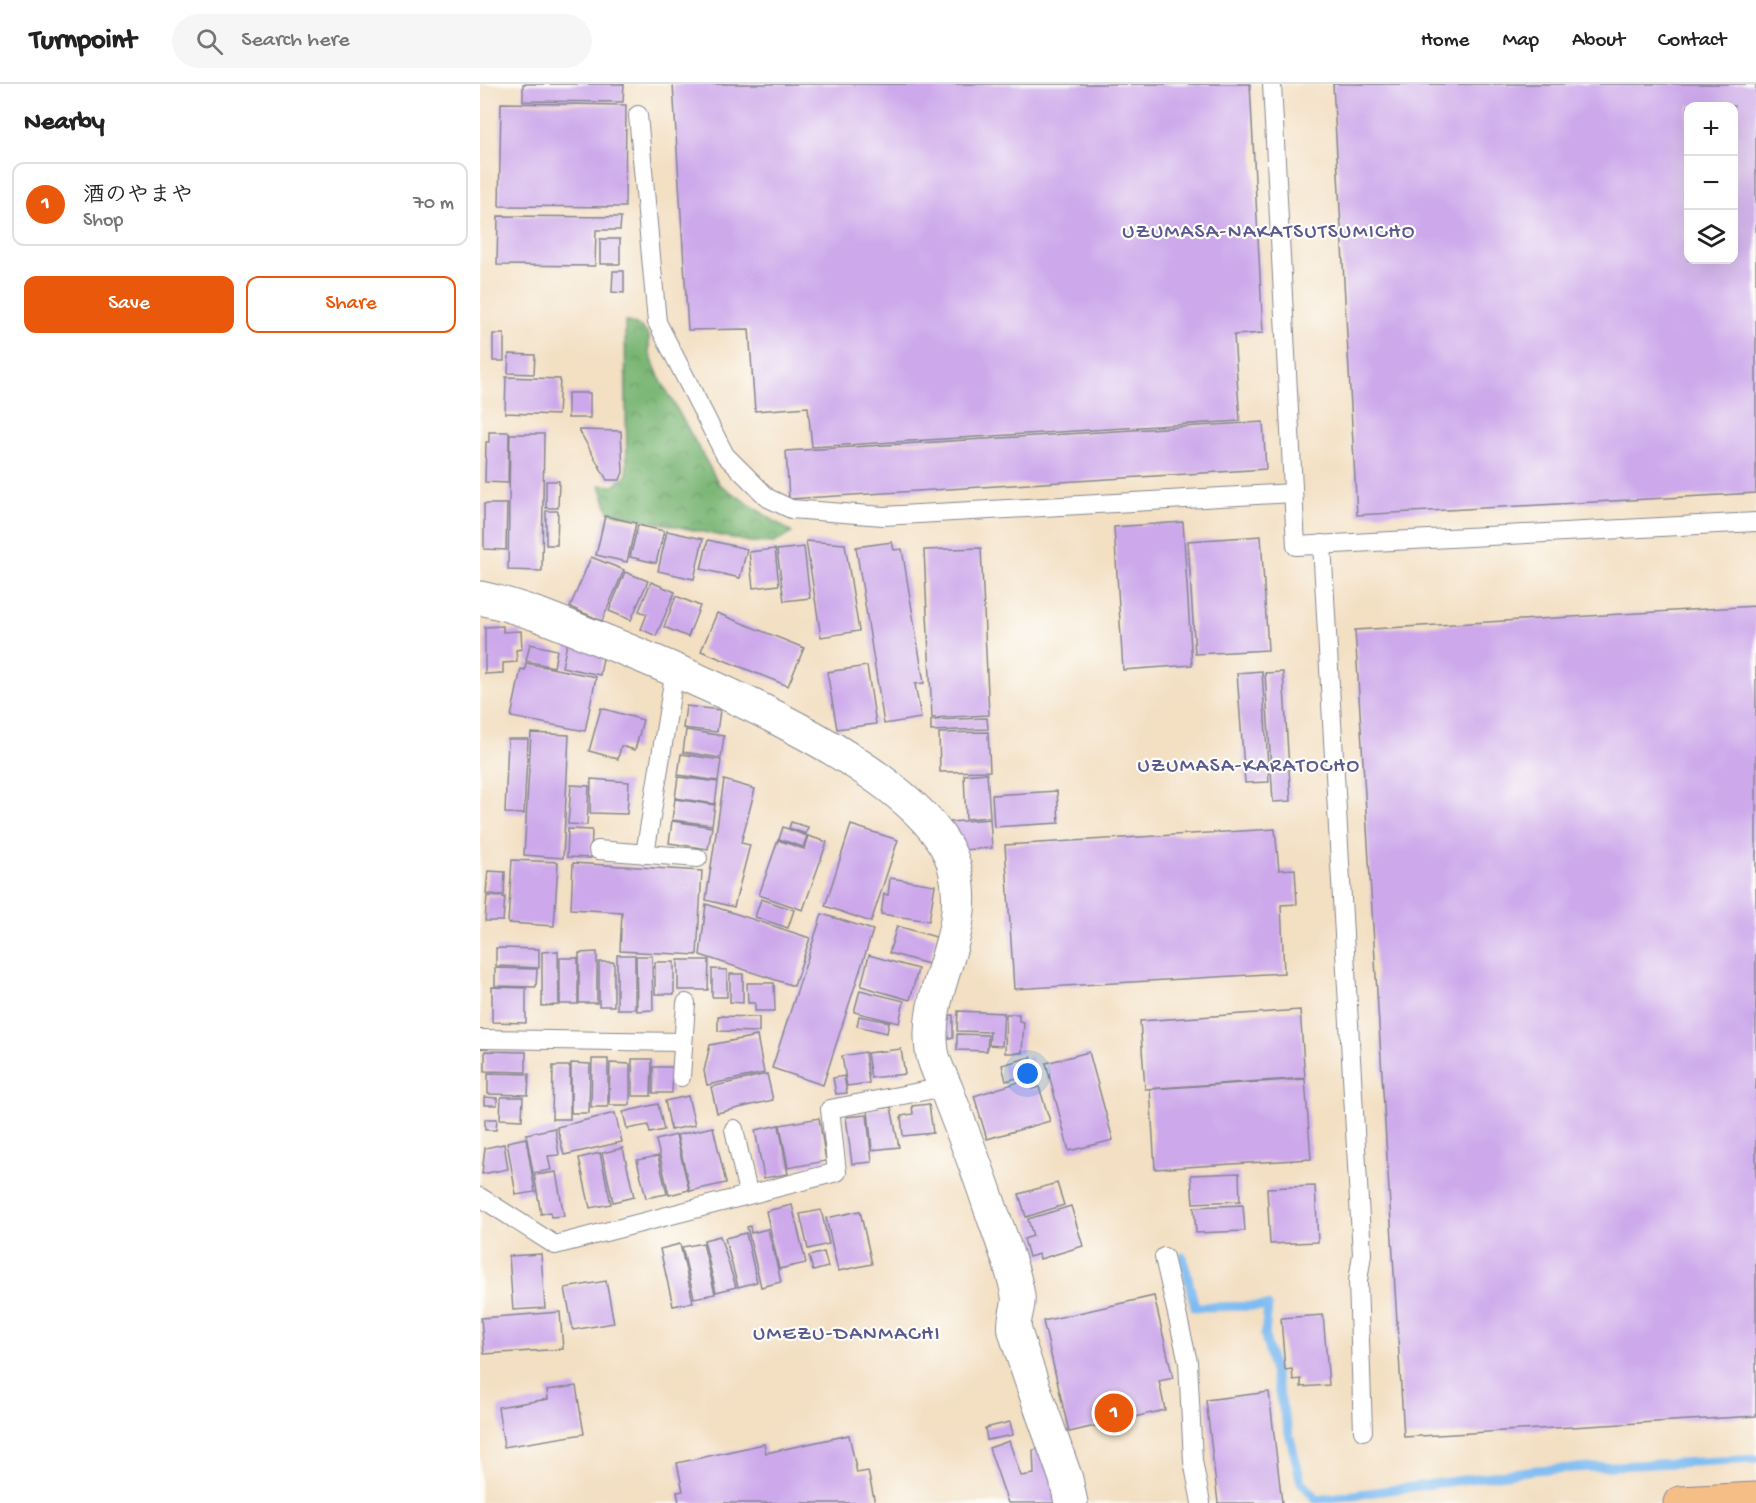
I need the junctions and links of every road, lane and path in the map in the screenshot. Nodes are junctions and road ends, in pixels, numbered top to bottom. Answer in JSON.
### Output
{"nodes":[{"id":1,"x":1272,"y":84,"type":"edge"},
{"id":2,"x":638,"y":115,"type":"dead end"},
{"id":3,"x":1293,"y":493,"type":"junction"},
{"id":4,"x":1756,"y":522,"type":"edge"},
{"id":5,"x":1322,"y":544,"type":"junction"},
{"id":6,"x":480,"y":598,"type":"edge"},
{"id":7,"x":675,"y":670,"type":"junction"},
{"id":8,"x":598,"y":850,"type":"dead end"},
{"id":9,"x":645,"y":854,"type":"junction"},
{"id":10,"x":698,"y":858,"type":"dead end"},
{"id":11,"x":686,"y":1003,"type":"dead end"},
{"id":12,"x":480,"y":1039,"type":"edge"},
{"id":13,"x":683,"y":1042,"type":"junction"},
{"id":14,"x":681,"y":1077,"type":"dead end"},
{"id":15,"x":945,"y":1087,"type":"junction"},
{"id":16,"x":734,"y":1129,"type":"dead end"},
{"id":17,"x":748,"y":1193,"type":"junction"},
{"id":18,"x":480,"y":1197,"type":"edge"},
{"id":19,"x":1164,"y":1257,"type":"dead end"},
{"id":20,"x":1363,"y":1431,"type":"dead end"},
{"id":21,"x":1756,"y":1499,"type":"edge"},
{"id":22,"x":1071,"y":1503,"type":"edge"},
{"id":23,"x":1201,"y":1503,"type":"edge"},
{"id":24,"x":1680,"y":1503,"type":"edge"}],
"edges":[{"from":1,"to":3,"type":"lane"},
{"from":2,"to":3,"type":"lane"},
{"from":3,"to":5,"type":"lane"},
{"from":4,"to":5,"type":"lane"},
{"from":5,"to":20,"type":"lane"},
{"from":6,"to":7,"type":"street"},
{"from":7,"to":9,"type":"lane"},
{"from":7,"to":15,"type":"street"},
{"from":8,"to":9,"type":"lane"},
{"from":9,"to":10,"type":"lane"},
{"from":11,"to":13,"type":"lane"},
{"from":12,"to":13,"type":"lane"},
{"from":13,"to":14,"type":"lane"},
{"from":15,"to":17,"type":"lane"},
{"from":15,"to":22,"type":"street"},
{"from":16,"to":17,"type":"lane"},
{"from":17,"to":18,"type":"lane"},
{"from":19,"to":23,"type":"lane"},
{"from":21,"to":24,"type":"main road"}]}
